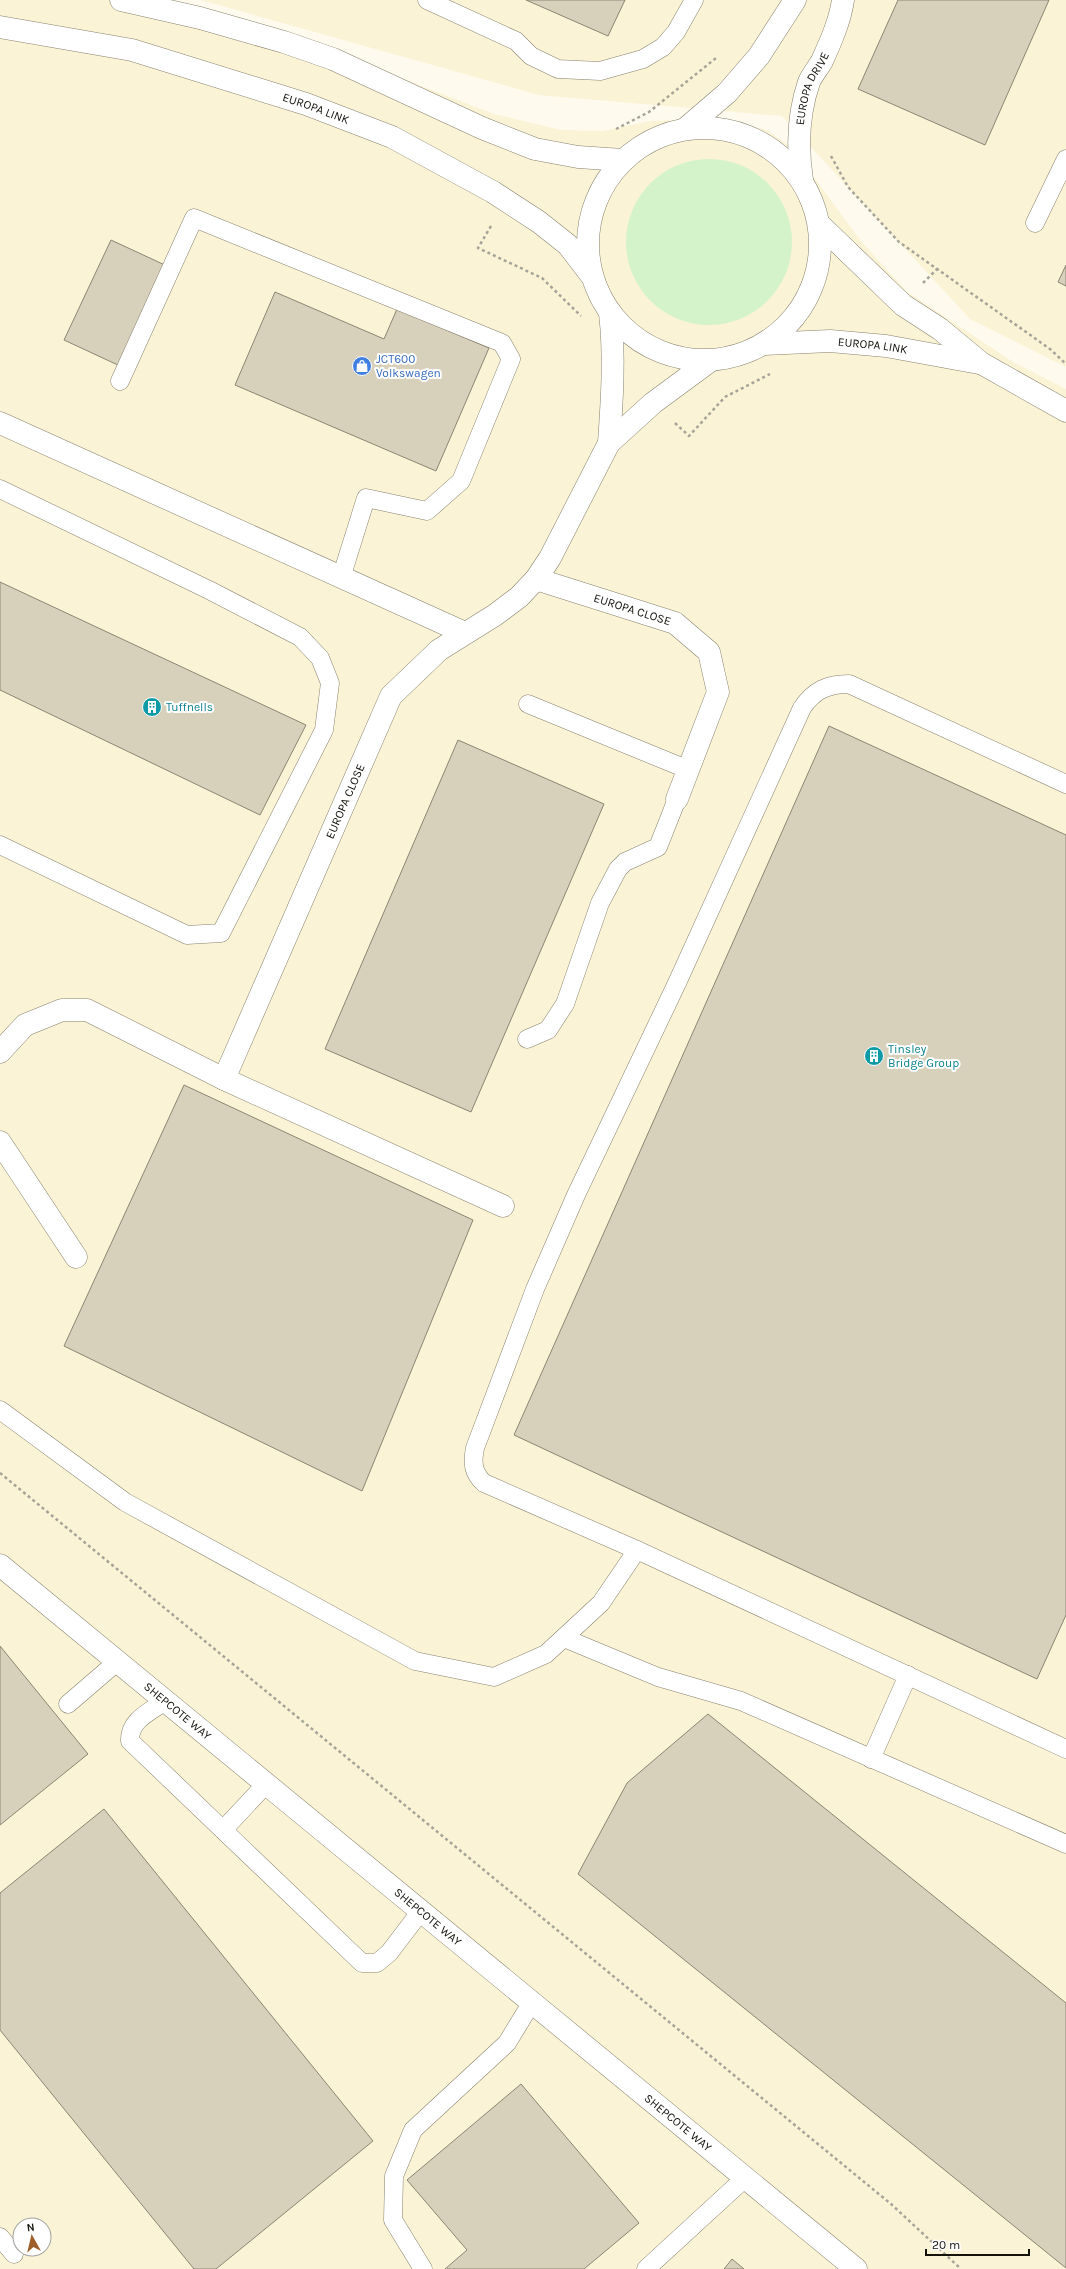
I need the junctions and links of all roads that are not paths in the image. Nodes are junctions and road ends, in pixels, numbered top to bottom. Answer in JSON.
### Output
{"nodes":[{"id":1,"x":121,"y":0,"type":"edge"},
{"id":2,"x":427,"y":0,"type":"edge"},
{"id":3,"x":694,"y":0,"type":"edge"},
{"id":4,"x":795,"y":0,"type":"edge"},
{"id":5,"x":843,"y":0,"type":"edge"},
{"id":6,"x":0,"y":27,"type":"edge"},
{"id":7,"x":685,"y":129,"type":"junction"},
{"id":8,"x":1066,"y":159,"type":"edge"},
{"id":9,"x":623,"y":160,"type":"junction"},
{"id":10,"x":802,"y":180,"type":"junction"},
{"id":11,"x":1034,"y":223,"type":"dead end"},
{"id":12,"x":819,"y":224,"type":"junction"},
{"id":13,"x":592,"y":276,"type":"junction"},
{"id":14,"x":610,"y":313,"type":"junction"},
{"id":15,"x":764,"y":344,"type":"junction"},
{"id":16,"x":710,"y":360,"type":"junction"},
{"id":17,"x":980,"y":364,"type":"junction"},
{"id":18,"x":120,"y":381,"type":"dead end"},
{"id":19,"x":1066,"y":411,"type":"edge"},
{"id":20,"x":0,"y":423,"type":"edge"},
{"id":21,"x":610,"y":443,"type":"junction"},
{"id":22,"x":0,"y":489,"type":"edge"},
{"id":23,"x":341,"y":578,"type":"junction"},
{"id":24,"x":536,"y":579,"type":"junction"},
{"id":25,"x":466,"y":633,"type":"junction"},
{"id":26,"x":528,"y":704,"type":"dead end"},
{"id":27,"x":689,"y":770,"type":"junction"},
{"id":28,"x":1066,"y":784,"type":"edge"},
{"id":29,"x":677,"y":799,"type":"joint"},
{"id":30,"x":0,"y":845,"type":"edge"},
{"id":31,"x":527,"y":1039,"type":"dead end"},
{"id":32,"x":0,"y":1052,"type":"edge"},
{"id":33,"x":224,"y":1079,"type":"junction"},
{"id":34,"x":0,"y":1142,"type":"edge"},
{"id":35,"x":502,"y":1206,"type":"dead end"},
{"id":36,"x":76,"y":1257,"type":"dead end"},
{"id":37,"x":0,"y":1410,"type":"edge"},
{"id":38,"x":636,"y":1550,"type":"junction"},
{"id":39,"x":0,"y":1565,"type":"edge"},
{"id":40,"x":564,"y":1638,"type":"junction"},
{"id":41,"x":118,"y":1661,"type":"junction"},
{"id":42,"x":908,"y":1676,"type":"junction"},
{"id":43,"x":165,"y":1701,"type":"junction"},
{"id":44,"x":68,"y":1704,"type":"dead end"},
{"id":45,"x":1066,"y":1748,"type":"edge"},
{"id":46,"x":871,"y":1759,"type":"junction"},
{"id":47,"x":266,"y":1784,"type":"junction"},
{"id":48,"x":223,"y":1830,"type":"junction"},
{"id":49,"x":1066,"y":1844,"type":"edge"},
{"id":50,"x":421,"y":1911,"type":"junction"},
{"id":51,"x":532,"y":2002,"type":"junction"},
{"id":52,"x":745,"y":2178,"type":"junction"},
{"id":53,"x":0,"y":2237,"type":"edge"},
{"id":54,"x":12,"y":2252,"type":"edge"},
{"id":55,"x":423,"y":2269,"type":"edge"},
{"id":56,"x":646,"y":2269,"type":"edge"},
{"id":57,"x":856,"y":2269,"type":"edge"}],
"edges":[{"from":1,"to":9,"type":"street"},
{"from":2,"to":3,"type":"lane"},
{"from":4,"to":7,"type":"street"},
{"from":5,"to":10,"type":"street","name":"EUROPA DRIVE"},
{"from":6,"to":13,"type":"street","name":"EUROPA LINK"},
{"from":7,"to":9,"type":"street"},
{"from":7,"to":10,"type":"street"},
{"from":8,"to":11,"type":"lane"},
{"from":9,"to":13,"type":"street"},
{"from":10,"to":12,"type":"street"},
{"from":12,"to":15,"type":"street"},
{"from":12,"to":17,"type":"street","name":"EUROPA LINK"},
{"from":13,"to":14,"type":"street"},
{"from":14,"to":16,"type":"street"},
{"from":14,"to":21,"type":"street","name":"EUROPA CLOSE"},
{"from":15,"to":16,"type":"street"},
{"from":15,"to":17,"type":"street","name":"EUROPA LINK"},
{"from":16,"to":21,"type":"street","name":"EUROPA CLOSE"},
{"from":17,"to":19,"type":"street","name":"EUROPA LINK"},
{"from":18,"to":23,"type":"lane"},
{"from":20,"to":23,"type":"street"},
{"from":21,"to":24,"type":"street","name":"EUROPA CLOSE"},
{"from":22,"to":30,"type":"lane"},
{"from":23,"to":25,"type":"street"},
{"from":24,"to":25,"type":"street","name":"EUROPA CLOSE"},
{"from":24,"to":27,"type":"street","name":"EUROPA CLOSE"},
{"from":25,"to":33,"type":"street","name":"EUROPA CLOSE"},
{"from":26,"to":27,"type":"lane"},
{"from":27,"to":29,"type":"street","name":"EUROPA CLOSE"},
{"from":28,"to":38,"type":"lane"},
{"from":29,"to":31,"type":"lane"},
{"from":32,"to":33,"type":"street"},
{"from":33,"to":35,"type":"street"},
{"from":34,"to":36,"type":"street"},
{"from":37,"to":40,"type":"lane"},
{"from":38,"to":40,"type":"lane"},
{"from":38,"to":42,"type":"lane"},
{"from":39,"to":41,"type":"street","name":"SHEPCOTE WAY"},
{"from":40,"to":46,"type":"lane"},
{"from":41,"to":43,"type":"street","name":"SHEPCOTE WAY"},
{"from":41,"to":44,"type":"lane"},
{"from":42,"to":45,"type":"lane"},
{"from":42,"to":46,"type":"lane"},
{"from":43,"to":47,"type":"street","name":"SHEPCOTE WAY"},
{"from":43,"to":48,"type":"lane"},
{"from":46,"to":49,"type":"lane"},
{"from":47,"to":48,"type":"lane"},
{"from":47,"to":50,"type":"street","name":"SHEPCOTE WAY"},
{"from":48,"to":50,"type":"lane"},
{"from":50,"to":51,"type":"street","name":"SHEPCOTE WAY"},
{"from":51,"to":52,"type":"street","name":"SHEPCOTE WAY"},
{"from":51,"to":55,"type":"lane"},
{"from":52,"to":56,"type":"lane"},
{"from":52,"to":57,"type":"street","name":"SHEPCOTE WAY"},
{"from":53,"to":54,"type":"lane"}]}
